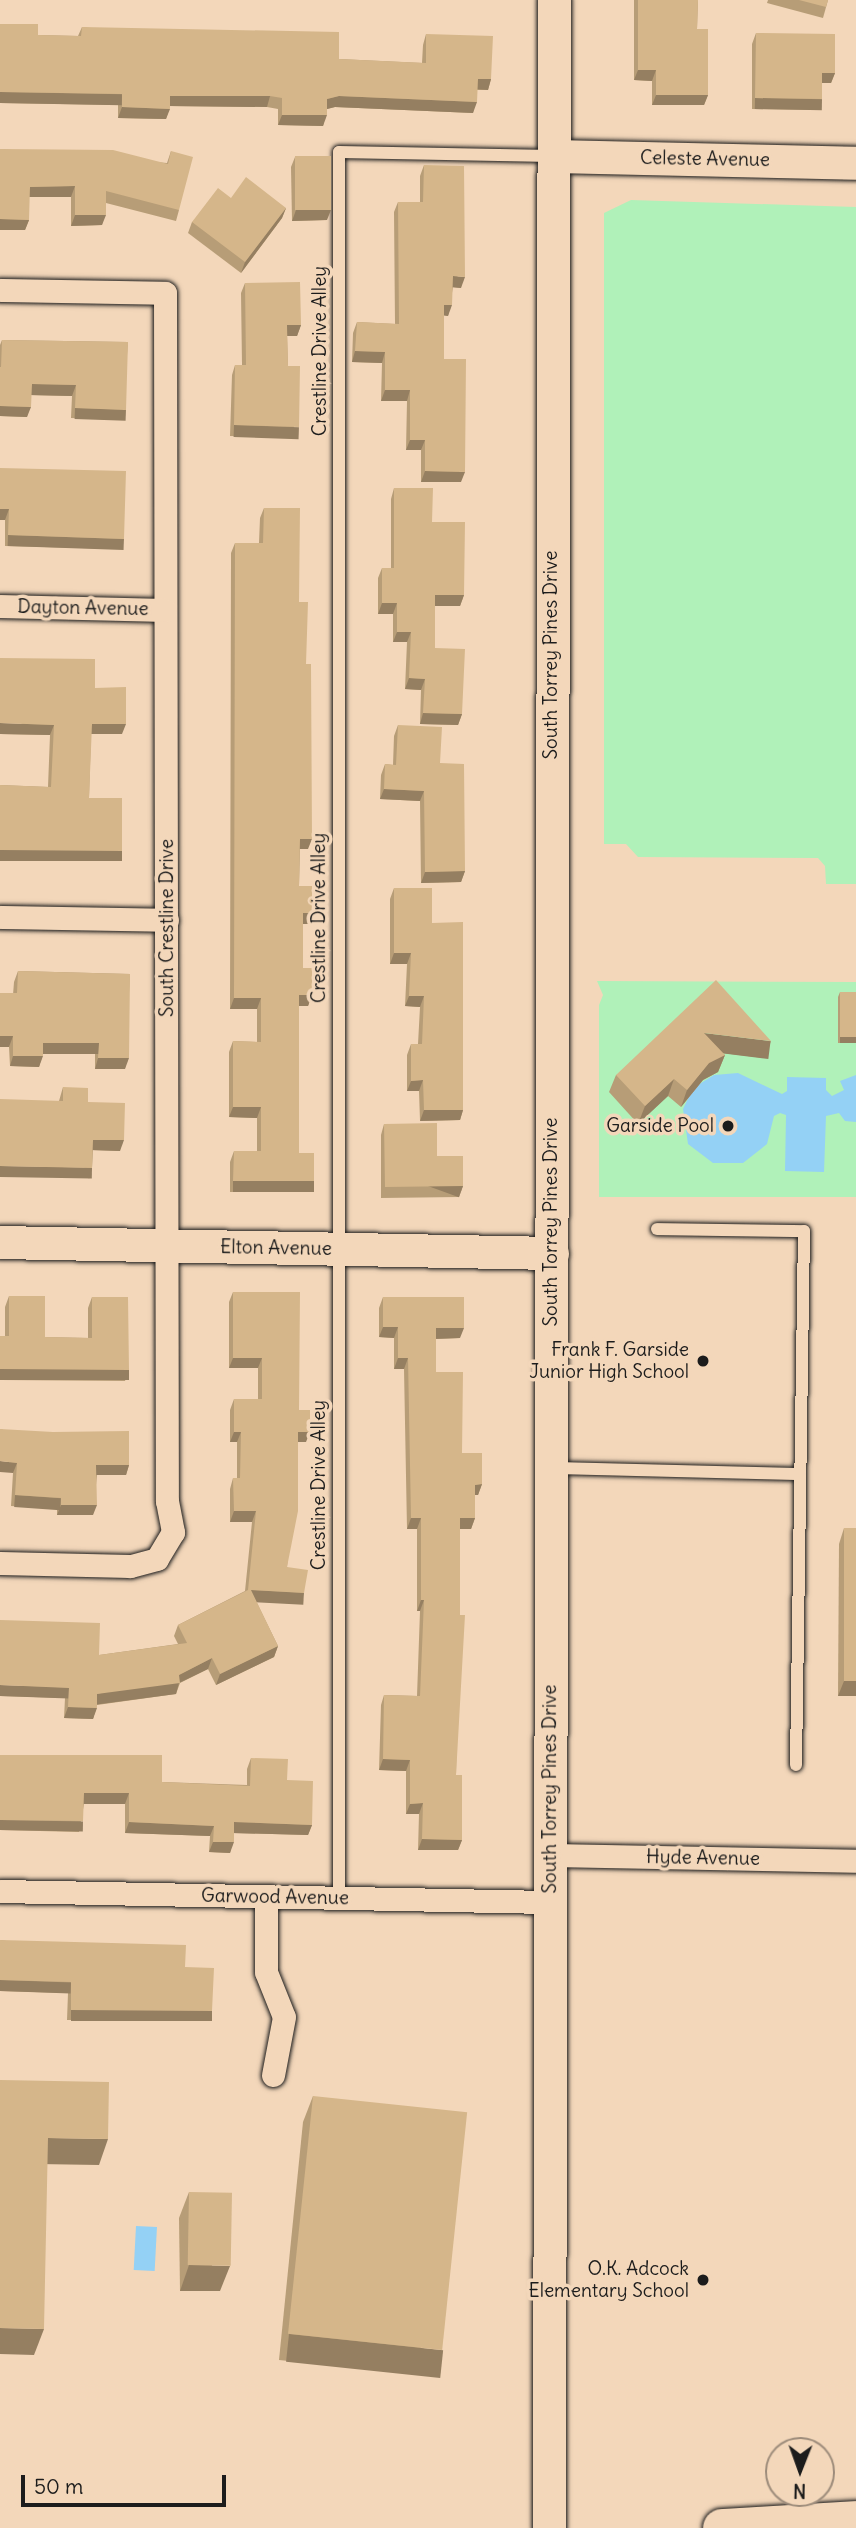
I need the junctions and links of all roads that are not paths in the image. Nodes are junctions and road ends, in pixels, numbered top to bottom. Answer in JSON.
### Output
{"nodes":[{"id":1,"x":554,"y":0,"type":"edge"},
{"id":2,"x":554,"y":156,"type":"junction"},
{"id":3,"x":856,"y":163,"type":"edge"},
{"id":4,"x":0,"y":289,"type":"edge"},
{"id":5,"x":0,"y":606,"type":"edge"},
{"id":6,"x":165,"y":610,"type":"junction"},
{"id":7,"x":0,"y":917,"type":"edge"},
{"id":8,"x":167,"y":920,"type":"junction"},
{"id":9,"x":657,"y":1229,"type":"dead end"},
{"id":10,"x":0,"y":1242,"type":"edge"},
{"id":11,"x":169,"y":1247,"type":"junction"},
{"id":12,"x":339,"y":1250,"type":"junction"},
{"id":13,"x":551,"y":1253,"type":"junction"},
{"id":14,"x":548,"y":1468,"type":"junction"},
{"id":15,"x":800,"y":1474,"type":"junction"},
{"id":16,"x":0,"y":1563,"type":"edge"},
{"id":17,"x":796,"y":1765,"type":"dead end"},
{"id":18,"x":550,"y":1855,"type":"junction"},
{"id":19,"x":856,"y":1861,"type":"edge"},
{"id":20,"x":0,"y":1891,"type":"edge"},
{"id":21,"x":266,"y":1897,"type":"junction"},
{"id":22,"x":339,"y":1899,"type":"junction"},
{"id":23,"x":550,"y":1902,"type":"junction"},
{"id":24,"x":273,"y":2075,"type":"dead end"},
{"id":25,"x":856,"y":2520,"type":"edge"},
{"id":26,"x":549,"y":2528,"type":"edge"},
{"id":27,"x":722,"y":2528,"type":"edge"}],
"edges":[{"from":1,"to":2,"type":"main road","name":"South Torrey Pines Drive"},
{"from":2,"to":3,"type":"main road","name":"Celeste Avenue"},
{"from":2,"to":12,"type":"lane","name":"Crestline Drive Alley"},
{"from":2,"to":13,"type":"main road","name":"South Torrey Pines Drive"},
{"from":4,"to":6,"type":"street","name":"South Crestline Drive"},
{"from":5,"to":6,"type":"street","name":"Dayton Avenue"},
{"from":6,"to":8,"type":"street","name":"South Crestline Drive"},
{"from":7,"to":8,"type":"street"},
{"from":8,"to":11,"type":"street","name":"South Crestline Drive"},
{"from":9,"to":15,"type":"lane"},
{"from":10,"to":11,"type":"main road","name":"Elton Avenue"},
{"from":11,"to":12,"type":"main road","name":"Elton Avenue"},
{"from":11,"to":16,"type":"street","name":"South Crestline Drive"},
{"from":12,"to":13,"type":"main road","name":"Elton Avenue"},
{"from":12,"to":22,"type":"lane","name":"Crestline Drive Alley"},
{"from":13,"to":14,"type":"main road","name":"South Torrey Pines Drive"},
{"from":14,"to":15,"type":"lane"},
{"from":14,"to":18,"type":"main road","name":"South Torrey Pines Drive"},
{"from":15,"to":17,"type":"lane"},
{"from":18,"to":19,"type":"street","name":"Hyde Avenue"},
{"from":18,"to":23,"type":"main road","name":"South Torrey Pines Drive"},
{"from":20,"to":21,"type":"street","name":"Garwood Avenue"},
{"from":21,"to":22,"type":"street","name":"Garwood Avenue"},
{"from":21,"to":24,"type":"street"},
{"from":22,"to":23,"type":"street","name":"Garwood Avenue"},
{"from":23,"to":26,"type":"main road","name":"South Torrey Pines Drive"},
{"from":25,"to":27,"type":"highway"}]}
